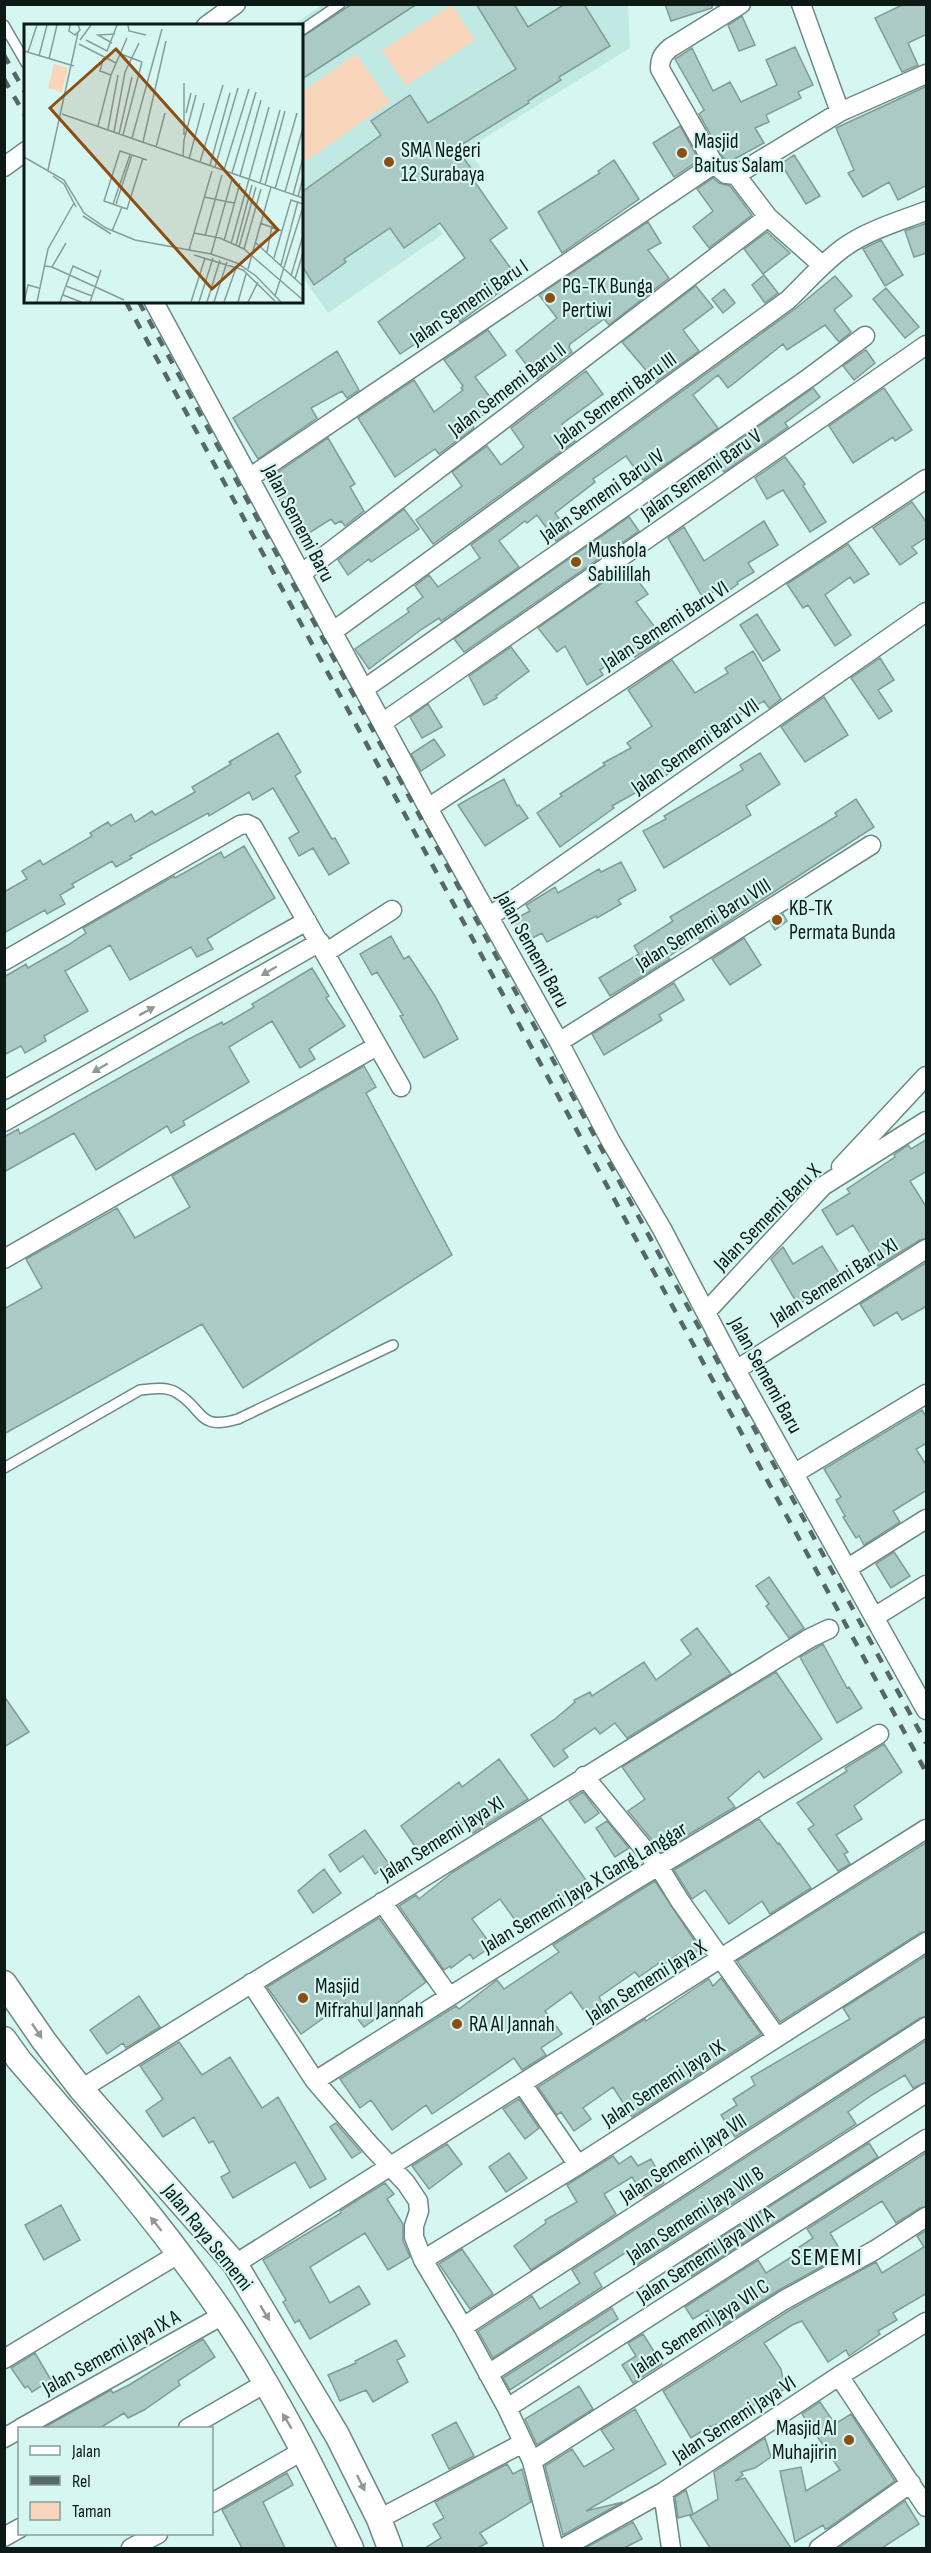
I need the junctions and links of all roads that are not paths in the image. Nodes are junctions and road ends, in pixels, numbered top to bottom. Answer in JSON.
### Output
{"nodes":[{"id":1,"x":236,"y":4,"type":"edge"},
{"id":2,"x":340,"y":4,"type":"edge"},
{"id":3,"x":741,"y":4,"type":"edge"},
{"id":4,"x":801,"y":4,"type":"edge"},
{"id":5,"x":209,"y":24,"type":"edge"},
{"id":6,"x":4,"y":25,"type":"edge"},
{"id":7,"x":303,"y":29,"type":"edge"},
{"id":8,"x":24,"y":60,"type":"edge"},
{"id":9,"x":927,"y":74,"type":"edge"},
{"id":10,"x":840,"y":111,"type":"junction"},
{"id":11,"x":24,"y":152,"type":"edge"},
{"id":12,"x":714,"y":164,"type":"junction"},
{"id":13,"x":4,"y":167,"type":"edge"},
{"id":14,"x":736,"y":175,"type":"junction"},
{"id":15,"x":927,"y":211,"type":"edge"},
{"id":16,"x":768,"y":217,"type":"junction"},
{"id":17,"x":822,"y":265,"type":"junction"},
{"id":18,"x":155,"y":303,"type":"edge"},
{"id":19,"x":865,"y":336,"type":"dead end"},
{"id":20,"x":927,"y":345,"type":"edge"},
{"id":21,"x":249,"y":478,"type":"junction"},
{"id":22,"x":927,"y":479,"type":"edge"},
{"id":23,"x":301,"y":574,"type":"junction"},
{"id":24,"x":927,"y":612,"type":"edge"},
{"id":25,"x":332,"y":632,"type":"junction"},
{"id":26,"x":364,"y":690,"type":"junction"},
{"id":27,"x":382,"y":723,"type":"junction"},
{"id":28,"x":428,"y":808,"type":"junction"},
{"id":29,"x":871,"y":845,"type":"dead end"},
{"id":30,"x":392,"y":910,"type":"dead end"},
{"id":31,"x":489,"y":917,"type":"junction"},
{"id":32,"x":307,"y":921,"type":"junction"},
{"id":33,"x":323,"y":948,"type":"junction"},
{"id":34,"x":4,"y":962,"type":"edge"},
{"id":35,"x":559,"y":1042,"type":"junction"},
{"id":36,"x":378,"y":1046,"type":"junction"},
{"id":37,"x":50,"y":1065,"type":"junction"},
{"id":38,"x":927,"y":1076,"type":"edge"},
{"id":39,"x":401,"y":1086,"type":"dead end"},
{"id":40,"x":65,"y":1088,"type":"junction"},
{"id":41,"x":4,"y":1090,"type":"edge"},
{"id":42,"x":927,"y":1121,"type":"edge"},
{"id":43,"x":4,"y":1122,"type":"edge"},
{"id":44,"x":823,"y":1186,"type":"junction"},
{"id":45,"x":927,"y":1249,"type":"edge"},
{"id":46,"x":4,"y":1259,"type":"edge"},
{"id":47,"x":706,"y":1312,"type":"junction"},
{"id":48,"x":393,"y":1345,"type":"dead end"},
{"id":49,"x":736,"y":1370,"type":"junction"},
{"id":50,"x":927,"y":1394,"type":"edge"},
{"id":51,"x":4,"y":1468,"type":"edge"},
{"id":52,"x":795,"y":1473,"type":"junction"},
{"id":53,"x":927,"y":1519,"type":"edge"},
{"id":54,"x":848,"y":1568,"type":"junction"},
{"id":55,"x":927,"y":1585,"type":"edge"},
{"id":56,"x":876,"y":1616,"type":"junction"},
{"id":57,"x":829,"y":1629,"type":"dead end"},
{"id":58,"x":926,"y":1709,"type":"edge"},
{"id":59,"x":879,"y":1734,"type":"dead end"},
{"id":60,"x":584,"y":1776,"type":"junction"},
{"id":61,"x":927,"y":1829,"type":"edge"},
{"id":62,"x":659,"y":1867,"type":"junction"},
{"id":63,"x":382,"y":1902,"type":"junction"},
{"id":64,"x":927,"y":1941,"type":"edge"},
{"id":65,"x":722,"y":1960,"type":"junction"},
{"id":66,"x":4,"y":1983,"type":"edge"},
{"id":67,"x":251,"y":1983,"type":"junction"},
{"id":68,"x":449,"y":1996,"type":"junction"},
{"id":69,"x":927,"y":2027,"type":"edge"},
{"id":70,"x":776,"y":2036,"type":"junction"},
{"id":71,"x":4,"y":2039,"type":"edge"},
{"id":72,"x":315,"y":2081,"type":"junction"},
{"id":73,"x":523,"y":2085,"type":"junction"},
{"id":74,"x":81,"y":2089,"type":"junction"},
{"id":75,"x":927,"y":2092,"type":"edge"},
{"id":76,"x":927,"y":2139,"type":"edge"},
{"id":77,"x":578,"y":2165,"type":"junction"},
{"id":78,"x":389,"y":2166,"type":"junction"},
{"id":79,"x":927,"y":2217,"type":"edge"},
{"id":80,"x":180,"y":2253,"type":"junction"},
{"id":81,"x":423,"y":2260,"type":"junction"},
{"id":82,"x":236,"y":2264,"type":"junction"},
{"id":83,"x":223,"y":2315,"type":"junction"},
{"id":84,"x":927,"y":2322,"type":"edge"},
{"id":85,"x":463,"y":2326,"type":"junction"},
{"id":86,"x":4,"y":2359,"type":"edge"},
{"id":87,"x":488,"y":2374,"type":"junction"},
{"id":88,"x":839,"y":2376,"type":"junction"},
{"id":89,"x":264,"y":2384,"type":"junction"},
{"id":90,"x":507,"y":2408,"type":"junction"},
{"id":91,"x":24,"y":2427,"type":"edge"},
{"id":92,"x":190,"y":2427,"type":"edge"},
{"id":93,"x":18,"y":2430,"type":"edge"},
{"id":94,"x":4,"y":2438,"type":"edge"},
{"id":95,"x":523,"y":2443,"type":"junction"},
{"id":96,"x":304,"y":2450,"type":"junction"},
{"id":97,"x":532,"y":2461,"type":"junction"},
{"id":98,"x":911,"y":2483,"type":"junction"},
{"id":99,"x":663,"y":2492,"type":"junction"},
{"id":100,"x":213,"y":2502,"type":"edge"},
{"id":101,"x":927,"y":2507,"type":"edge"},
{"id":102,"x":379,"y":2519,"type":"junction"},
{"id":103,"x":18,"y":2529,"type":"edge"},
{"id":104,"x":156,"y":2535,"type":"edge"},
{"id":105,"x":4,"y":2537,"type":"edge"},
{"id":106,"x":131,"y":2548,"type":"edge"},
{"id":107,"x":351,"y":2548,"type":"edge"},
{"id":108,"x":390,"y":2548,"type":"edge"},
{"id":109,"x":554,"y":2548,"type":"edge"},
{"id":110,"x":563,"y":2548,"type":"edge"},
{"id":111,"x":671,"y":2548,"type":"edge"},
{"id":112,"x":819,"y":2548,"type":"edge"}],
"edges":[{"from":1,"to":5,"type":"street"},
{"from":2,"to":7,"type":"lane"},
{"from":3,"to":12,"type":"street"},
{"from":4,"to":10,"type":"street"},
{"from":6,"to":8,"type":"lane"},
{"from":9,"to":10,"type":"street"},
{"from":10,"to":14,"type":"street"},
{"from":11,"to":13,"type":"street"},
{"from":12,"to":14,"type":"street"},
{"from":12,"to":21,"type":"street","name":"Jalan Sememi Baru I"},
{"from":14,"to":16,"type":"street"},
{"from":15,"to":17,"type":"street","name":"Jalan Sememi Baru III"},
{"from":16,"to":17,"type":"street"},
{"from":16,"to":23,"type":"street","name":"Jalan Sememi Baru II"},
{"from":17,"to":25,"type":"street","name":"Jalan Sememi Baru III"},
{"from":18,"to":21,"type":"street","name":"Jalan Sememi Baru"},
{"from":19,"to":26,"type":"street","name":"Jalan Sememi Baru IV"},
{"from":20,"to":27,"type":"street","name":"Jalan Sememi Baru V"},
{"from":21,"to":23,"type":"street","name":"Jalan Sememi Baru"},
{"from":22,"to":28,"type":"street","name":"Jalan Sememi Baru VI"},
{"from":23,"to":25,"type":"street","name":"Jalan Sememi Baru"},
{"from":24,"to":31,"type":"street","name":"Jalan Sememi Baru VII"},
{"from":25,"to":26,"type":"street","name":"Jalan Sememi Baru"},
{"from":26,"to":27,"type":"street","name":"Jalan Sememi Baru"},
{"from":27,"to":28,"type":"street","name":"Jalan Sememi Baru"},
{"from":28,"to":31,"type":"street","name":"Jalan Sememi Baru"},
{"from":29,"to":35,"type":"street","name":"Jalan Sememi Baru VIII"},
{"from":30,"to":33,"type":"street"},
{"from":31,"to":35,"type":"street","name":"Jalan Sememi Baru"},
{"from":32,"to":33,"type":"street"},
{"from":32,"to":34,"type":"street"},
{"from":37,"to":32,"type":"street","one_way":true},
{"from":33,"to":36,"type":"street"},
{"from":33,"to":40,"type":"street","one_way":true},
{"from":35,"to":47,"type":"street","name":"Jalan Sememi Baru"},
{"from":36,"to":39,"type":"street"},
{"from":36,"to":46,"type":"street"},
{"from":37,"to":40,"type":"street"},
{"from":37,"to":41,"type":"street"},
{"from":38,"to":44,"type":"street"},
{"from":40,"to":43,"type":"street"},
{"from":42,"to":44,"type":"street","name":"Jalan Sememi Baru X"},
{"from":44,"to":47,"type":"street","name":"Jalan Sememi Baru X"},
{"from":45,"to":49,"type":"street","name":"Jalan Sememi Baru XI"},
{"from":47,"to":49,"type":"street","name":"Jalan Sememi Baru"},
{"from":48,"to":51,"type":"lane"},
{"from":49,"to":52,"type":"street","name":"Jalan Sememi Baru"},
{"from":50,"to":52,"type":"street"},
{"from":52,"to":54,"type":"street","name":"Jalan Sememi Baru"},
{"from":53,"to":54,"type":"street"},
{"from":54,"to":56,"type":"street","name":"Jalan Sememi Baru"},
{"from":55,"to":56,"type":"street"},
{"from":56,"to":58,"type":"street","name":"Jalan Sememi Baru"},
{"from":57,"to":60,"type":"street","name":"Jalan Sememi Jaya XI"},
{"from":59,"to":62,"type":"street","name":"Jalan Sememi Jaya X Gang Langgar"},
{"from":60,"to":62,"type":"street"},
{"from":60,"to":63,"type":"street","name":"Jalan Sememi Jaya XI"},
{"from":61,"to":65,"type":"street","name":"Jalan Sememi Jaya X"},
{"from":62,"to":65,"type":"street"},
{"from":62,"to":68,"type":"street","name":"Jalan Sememi Jaya X Gang Langgar"},
{"from":63,"to":67,"type":"street","name":"Jalan Sememi Jaya XI"},
{"from":63,"to":68,"type":"street"},
{"from":64,"to":70,"type":"street","name":"Jalan Sememi Jaya IX"},
{"from":65,"to":70,"type":"street"},
{"from":65,"to":73,"type":"street","name":"Jalan Sememi Jaya X"},
{"from":66,"to":74,"type":"main road","name":"Jalan Raya Sememi","one_way":true},
{"from":67,"to":72,"type":"street"},
{"from":67,"to":74,"type":"street","name":"Jalan Sememi Jaya XI"},
{"from":68,"to":72,"type":"street","name":"Jalan Sememi Jaya X Gang Langgar"},
{"from":69,"to":85,"type":"street","name":"Jalan Sememi Jaya VII"},
{"from":70,"to":77,"type":"street","name":"Jalan Sememi Jaya IX"},
{"from":80,"to":71,"type":"main road","name":"Jalan Raya Sememi","one_way":true},
{"from":72,"to":78,"type":"street"},
{"from":73,"to":77,"type":"street"},
{"from":73,"to":78,"type":"street","name":"Jalan Sememi Jaya X"},
{"from":74,"to":82,"type":"main road","name":"Jalan Raya Sememi"},
{"from":75,"to":87,"type":"street","name":"Jalan Sememi Jaya VII B"},
{"from":76,"to":90,"type":"street","name":"Jalan Sememi Jaya VII A"},
{"from":77,"to":81,"type":"street","name":"Jalan Sememi Jaya IX"},
{"from":78,"to":81,"type":"street"},
{"from":78,"to":82,"type":"street","name":"Jalan Sememi Jaya X"},
{"from":79,"to":97,"type":"street","name":"Jalan Sememi Jaya VII C"},
{"from":80,"to":83,"type":"main road","name":"Jalan Raya Sememi"},
{"from":80,"to":86,"type":"street"},
{"from":81,"to":85,"type":"street"},
{"from":82,"to":102,"type":"main road","name":"Jalan Raya Sememi","one_way":true},
{"from":83,"to":89,"type":"main road","name":"Jalan Raya Sememi"},
{"from":83,"to":91,"type":"street","name":"Jalan Sememi Jaya IX A"},
{"from":84,"to":88,"type":"street","name":"Jalan Sememi Jaya VI"},
{"from":85,"to":87,"type":"street"},
{"from":87,"to":90,"type":"street"},
{"from":88,"to":98,"type":"street"},
{"from":88,"to":99,"type":"street","name":"Jalan Sememi Jaya VI"},
{"from":89,"to":92,"type":"street"},
{"from":96,"to":89,"type":"main road","name":"Jalan Raya Sememi","one_way":true},
{"from":90,"to":95,"type":"street"},
{"from":93,"to":94,"type":"street","name":"Jalan Sememi Jaya IX A"},
{"from":95,"to":97,"type":"street"},
{"from":95,"to":102,"type":"street"},
{"from":96,"to":100,"type":"street"},
{"from":96,"to":107,"type":"main road","name":"Jalan Raya Sememi"},
{"from":97,"to":109,"type":"street"},
{"from":98,"to":101,"type":"street"},
{"from":98,"to":112,"type":"street"},
{"from":99,"to":110,"type":"street","name":"Jalan Sememi Jaya VI"},
{"from":99,"to":111,"type":"street"},
{"from":102,"to":108,"type":"main road","name":"Jalan Raya Sememi"},
{"from":103,"to":105,"type":"street"},
{"from":104,"to":106,"type":"street"}]}
